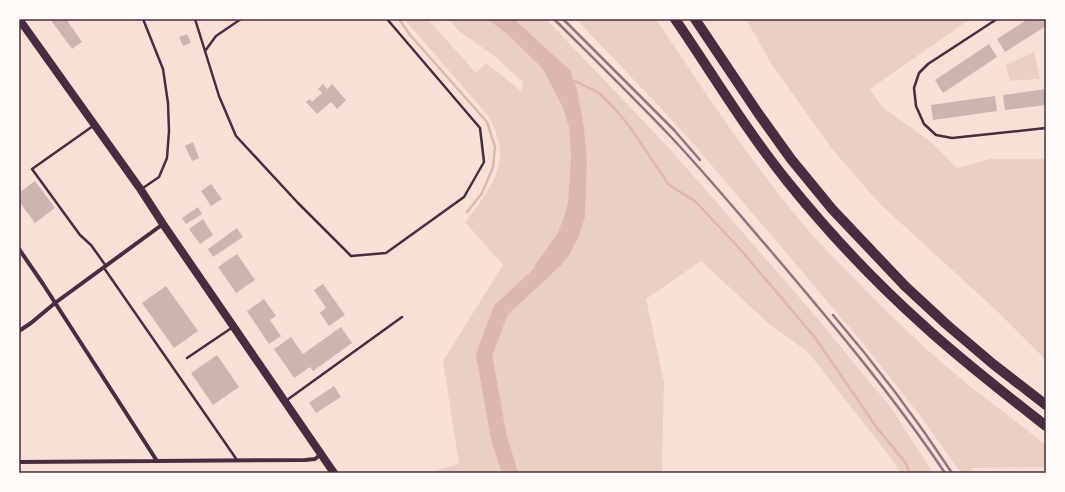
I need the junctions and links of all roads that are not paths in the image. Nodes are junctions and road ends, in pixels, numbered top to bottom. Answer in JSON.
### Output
{"nodes":[{"id":1,"x":19,"y":19,"type":"edge"},
{"id":2,"x":143,"y":19,"type":"edge"},
{"id":3,"x":195,"y":19,"type":"edge"},
{"id":4,"x":241,"y":19,"type":"edge"},
{"id":5,"x":388,"y":19,"type":"edge"},
{"id":6,"x":675,"y":19,"type":"edge"},
{"id":7,"x":695,"y":19,"type":"edge"},
{"id":8,"x":997,"y":19,"type":"edge"},
{"id":9,"x":205,"y":52,"type":"junction"},
{"id":10,"x":94,"y":125,"type":"junction"},
{"id":11,"x":1046,"y":128,"type":"edge"},
{"id":12,"x":140,"y":190,"type":"junction"},
{"id":13,"x":163,"y":224,"type":"junction"},
{"id":14,"x":19,"y":249,"type":"edge"},
{"id":15,"x":105,"y":267,"type":"junction"},
{"id":16,"x":55,"y":303,"type":"junction"},
{"id":17,"x":402,"y":317,"type":"dead end"},
{"id":18,"x":233,"y":327,"type":"junction"},
{"id":19,"x":19,"y":331,"type":"edge"},
{"id":20,"x":187,"y":358,"type":"dead end"},
{"id":21,"x":285,"y":402,"type":"junction"},
{"id":22,"x":1046,"y":405,"type":"edge"},
{"id":23,"x":1046,"y":426,"type":"edge"},
{"id":24,"x":321,"y":454,"type":"junction"},
{"id":25,"x":237,"y":460,"type":"junction"},
{"id":26,"x":157,"y":461,"type":"junction"},
{"id":27,"x":19,"y":462,"type":"edge"},
{"id":28,"x":334,"y":473,"type":"edge"}],
"edges":[{"from":1,"to":10,"type":"main road"},
{"from":2,"to":12,"type":"lane"},
{"from":3,"to":9,"type":"lane"},
{"from":4,"to":9,"type":"lane"},
{"from":5,"to":9,"type":"lane"},
{"from":6,"to":23,"type":"highway"},
{"from":7,"to":22,"type":"highway"},
{"from":8,"to":11,"type":"lane"},
{"from":10,"to":12,"type":"main road"},
{"from":10,"to":15,"type":"lane"},
{"from":12,"to":13,"type":"main road"},
{"from":13,"to":15,"type":"street"},
{"from":13,"to":18,"type":"main road"},
{"from":14,"to":16,"type":"street"},
{"from":15,"to":16,"type":"street"},
{"from":15,"to":25,"type":"lane"},
{"from":16,"to":19,"type":"street"},
{"from":16,"to":26,"type":"street"},
{"from":17,"to":21,"type":"lane"},
{"from":18,"to":20,"type":"lane"},
{"from":18,"to":21,"type":"main road"},
{"from":21,"to":24,"type":"main road"},
{"from":24,"to":25,"type":"street"},
{"from":24,"to":28,"type":"main road"},
{"from":25,"to":26,"type":"street"},
{"from":26,"to":27,"type":"street"}]}
